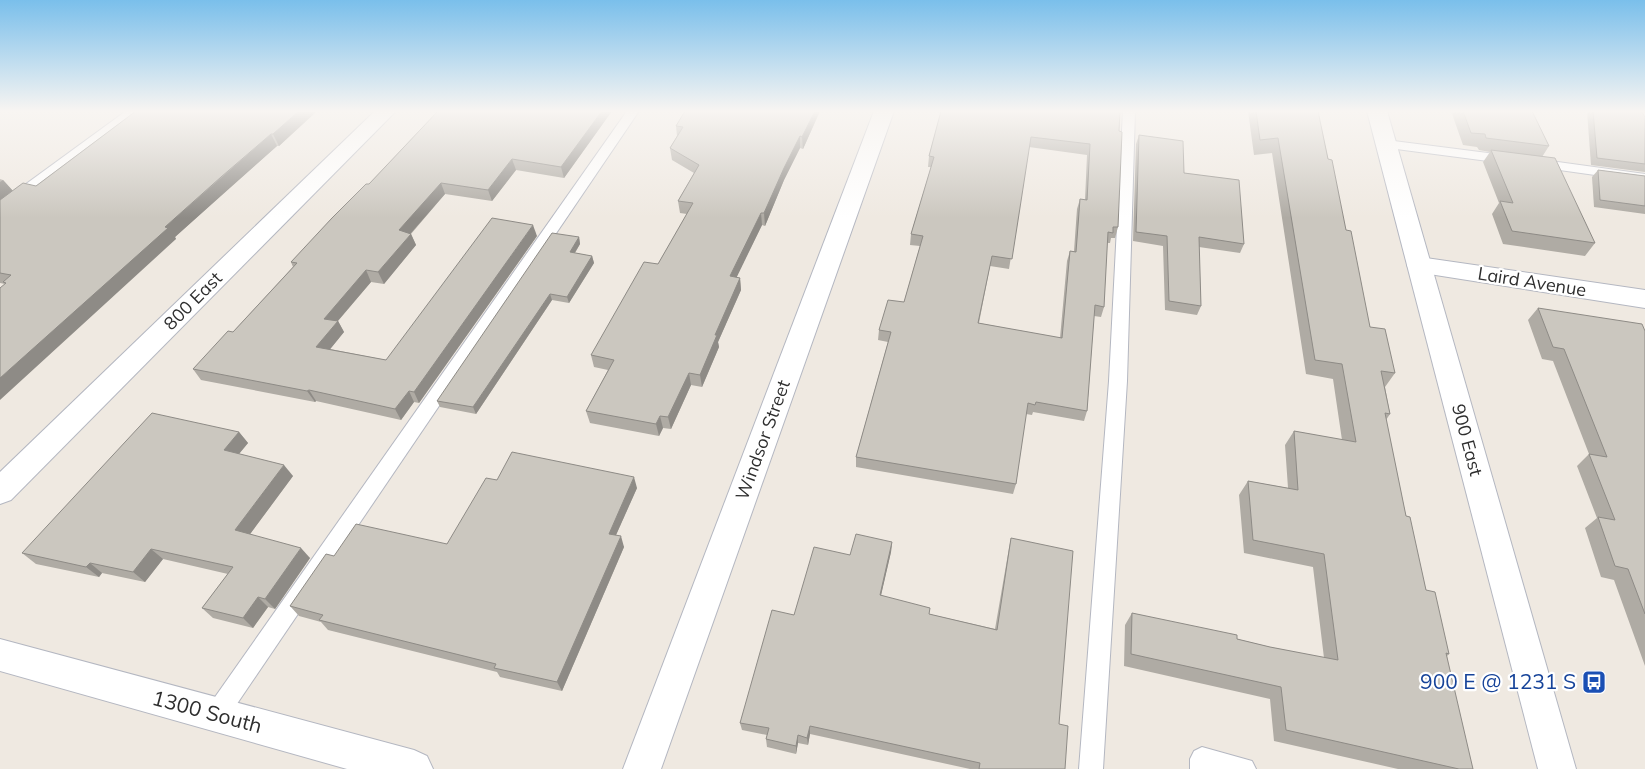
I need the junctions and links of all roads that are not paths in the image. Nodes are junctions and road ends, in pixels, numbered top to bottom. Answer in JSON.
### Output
{"nodes":[{"id":1,"x":85,"y":147,"type":"edge"},
{"id":2,"x":350,"y":147,"type":"edge"},
{"id":3,"x":608,"y":147,"type":"edge"},
{"id":4,"x":871,"y":147,"type":"edge"},
{"id":5,"x":1128,"y":147,"type":"edge"},
{"id":6,"x":1387,"y":147,"type":"edge"},
{"id":7,"x":1408,"y":147,"type":"edge"},
{"id":8,"x":1645,"y":178,"type":"edge"},
{"id":9,"x":0,"y":210,"type":"edge"},
{"id":10,"x":1419,"y":265,"type":"junction"},
{"id":11,"x":1645,"y":299,"type":"edge"},
{"id":12,"x":0,"y":491,"type":"edge"},
{"id":13,"x":0,"y":655,"type":"edge"},
{"id":14,"x":216,"y":715,"type":"junction"},
{"id":15,"x":414,"y":769,"type":"edge"},
{"id":16,"x":642,"y":769,"type":"edge"},
{"id":17,"x":1091,"y":769,"type":"edge"},
{"id":18,"x":1202,"y":769,"type":"edge"},
{"id":19,"x":1244,"y":769,"type":"edge"},
{"id":20,"x":1557,"y":769,"type":"edge"}],
"edges":[{"from":1,"to":9,"type":"lane"},
{"from":2,"to":12,"type":"street","name":"800 East"},
{"from":3,"to":14,"type":"lane"},
{"from":4,"to":16,"type":"street","name":"Windsor Street"},
{"from":5,"to":17,"type":"lane"},
{"from":6,"to":10,"type":"street","name":"900 East"},
{"from":7,"to":8,"type":"lane"},
{"from":10,"to":11,"type":"street","name":"Laird Avenue"},
{"from":10,"to":20,"type":"street","name":"900 East"},
{"from":13,"to":14,"type":"street","name":"1300 South"},
{"from":14,"to":15,"type":"street","name":"1300 South"},
{"from":18,"to":19,"type":"lane"}]}
